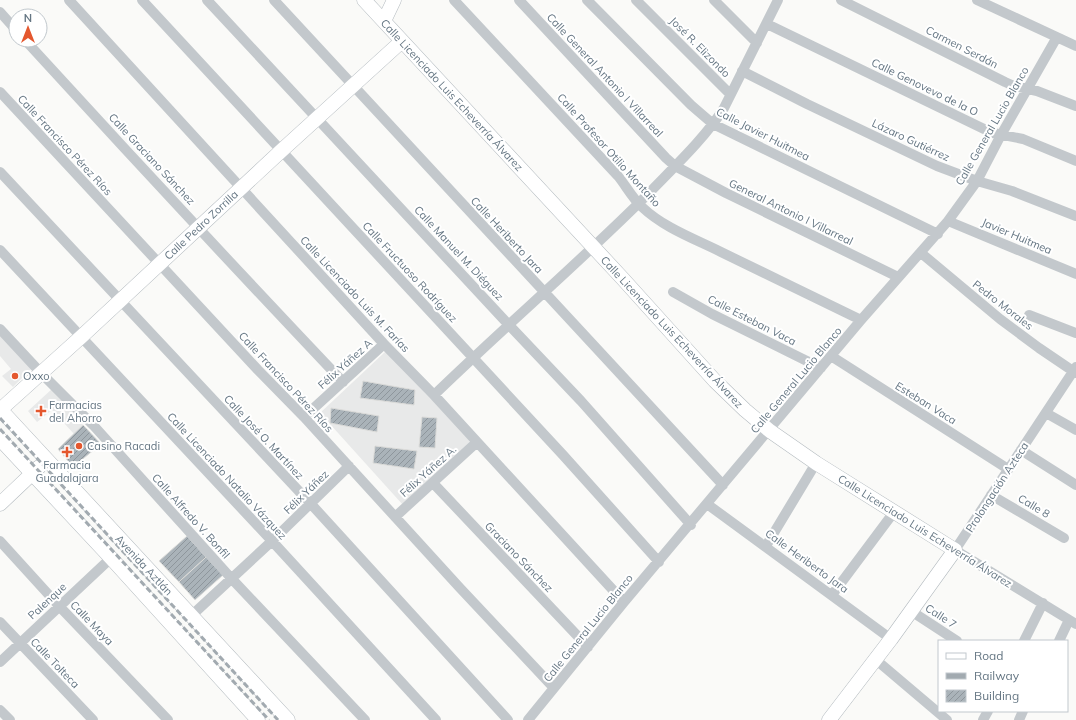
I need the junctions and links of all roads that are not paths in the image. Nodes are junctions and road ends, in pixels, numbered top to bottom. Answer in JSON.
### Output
{"nodes":[{"id":1,"x":69,"y":0,"type":"edge"},
{"id":2,"x":142,"y":0,"type":"edge"},
{"id":3,"x":207,"y":0,"type":"edge"},
{"id":4,"x":274,"y":0,"type":"edge"},
{"id":5,"x":364,"y":0,"type":"edge"},
{"id":6,"x":394,"y":0,"type":"edge"},
{"id":7,"x":454,"y":0,"type":"edge"},
{"id":8,"x":519,"y":0,"type":"edge"},
{"id":9,"x":587,"y":0,"type":"edge"},
{"id":10,"x":636,"y":0,"type":"edge"},
{"id":11,"x":714,"y":0,"type":"edge"},
{"id":12,"x":778,"y":0,"type":"edge"},
{"id":13,"x":841,"y":0,"type":"edge"},
{"id":14,"x":977,"y":0,"type":"edge"},
{"id":15,"x":989,"y":2,"type":"edge"},
{"id":16,"x":0,"y":12,"type":"edge"},
{"id":17,"x":8,"y":21,"type":"edge"},
{"id":18,"x":384,"y":21,"type":"junction"},
{"id":19,"x":767,"y":24,"type":"junction"},
{"id":20,"x":1057,"y":37,"type":"junction"},
{"id":21,"x":402,"y":41,"type":"junction"},
{"id":22,"x":757,"y":43,"type":"junction"},
{"id":23,"x":1076,"y":46,"type":"edge"},
{"id":24,"x":32,"y":48,"type":"edge"},
{"id":25,"x":742,"y":71,"type":"junction"},
{"id":26,"x":354,"y":86,"type":"junction"},
{"id":27,"x":1028,"y":88,"type":"junction"},
{"id":28,"x":0,"y":92,"type":"edge"},
{"id":29,"x":730,"y":94,"type":"junction"},
{"id":30,"x":1076,"y":106,"type":"edge"},
{"id":31,"x":317,"y":118,"type":"junction"},
{"id":32,"x":713,"y":124,"type":"junction"},
{"id":33,"x":1001,"y":135,"type":"junction"},
{"id":34,"x":281,"y":151,"type":"junction"},
{"id":35,"x":1076,"y":161,"type":"edge"},
{"id":36,"x":675,"y":166,"type":"junction"},
{"id":37,"x":0,"y":172,"type":"edge"},
{"id":38,"x":977,"y":181,"type":"junction"},
{"id":39,"x":241,"y":188,"type":"junction"},
{"id":40,"x":638,"y":203,"type":"junction"},
{"id":41,"x":1076,"y":216,"type":"edge"},
{"id":42,"x":948,"y":221,"type":"junction"},
{"id":43,"x":199,"y":227,"type":"junction"},
{"id":44,"x":938,"y":234,"type":"junction"},
{"id":45,"x":592,"y":247,"type":"junction"},
{"id":46,"x":0,"y":250,"type":"edge"},
{"id":47,"x":921,"y":253,"type":"junction"},
{"id":48,"x":159,"y":264,"type":"junction"},
{"id":49,"x":1076,"y":274,"type":"edge"},
{"id":50,"x":898,"y":277,"type":"junction"},
{"id":51,"x":544,"y":292,"type":"junction"},
{"id":52,"x":673,"y":292,"type":"dead end"},
{"id":53,"x":120,"y":301,"type":"junction"},
{"id":54,"x":1029,"y":315,"type":"dead end"},
{"id":55,"x":861,"y":320,"type":"junction"},
{"id":56,"x":508,"y":324,"type":"junction"},
{"id":57,"x":0,"y":329,"type":"edge"},
{"id":58,"x":1076,"y":333,"type":"edge"},
{"id":59,"x":81,"y":337,"type":"junction"},
{"id":60,"x":384,"y":344,"type":"junction"},
{"id":61,"x":831,"y":356,"type":"junction"},
{"id":62,"x":472,"y":358,"type":"junction"},
{"id":63,"x":821,"y":368,"type":"junction"},
{"id":64,"x":1075,"y":370,"type":"edge"},
{"id":65,"x":41,"y":373,"type":"junction"},
{"id":66,"x":342,"y":382,"type":"junction"},
{"id":67,"x":434,"y":395,"type":"junction"},
{"id":68,"x":0,"y":410,"type":"edge"},
{"id":69,"x":1046,"y":413,"type":"junction"},
{"id":70,"x":304,"y":417,"type":"junction"},
{"id":71,"x":770,"y":430,"type":"junction"},
{"id":72,"x":1076,"y":430,"type":"edge"},
{"id":73,"x":0,"y":439,"type":"edge"},
{"id":74,"x":476,"y":443,"type":"junction"},
{"id":75,"x":1021,"y":450,"type":"junction"},
{"id":76,"x":46,"y":460,"type":"junction"},
{"id":77,"x":816,"y":463,"type":"junction"},
{"id":78,"x":350,"y":466,"type":"junction"},
{"id":79,"x":1008,"y":469,"type":"junction"},
{"id":80,"x":33,"y":474,"type":"junction"},
{"id":81,"x":433,"y":483,"type":"junction"},
{"id":82,"x":723,"y":485,"type":"junction"},
{"id":83,"x":1076,"y":485,"type":"edge"},
{"id":84,"x":992,"y":495,"type":"junction"},
{"id":85,"x":0,"y":504,"type":"edge"},
{"id":86,"x":311,"y":504,"type":"junction"},
{"id":87,"x":707,"y":504,"type":"junction"},
{"id":88,"x":894,"y":512,"type":"junction"},
{"id":89,"x":395,"y":517,"type":"junction"},
{"id":90,"x":691,"y":524,"type":"junction"},
{"id":91,"x":1064,"y":538,"type":"dead end"},
{"id":92,"x":0,"y":541,"type":"edge"},
{"id":93,"x":272,"y":541,"type":"junction"},
{"id":94,"x":766,"y":546,"type":"junction"},
{"id":95,"x":955,"y":550,"type":"junction"},
{"id":96,"x":111,"y":558,"type":"junction"},
{"id":97,"x":659,"y":562,"type":"junction"},
{"id":98,"x":231,"y":578,"type":"junction"},
{"id":99,"x":832,"y":595,"type":"junction"},
{"id":100,"x":624,"y":602,"type":"junction"},
{"id":101,"x":1043,"y":603,"type":"junction"},
{"id":102,"x":59,"y":606,"type":"junction"},
{"id":103,"x":911,"y":611,"type":"junction"},
{"id":104,"x":191,"y":616,"type":"junction"},
{"id":105,"x":0,"y":622,"type":"edge"},
{"id":106,"x":1073,"y":622,"type":"edge"},
{"id":107,"x":891,"y":639,"type":"junction"},
{"id":108,"x":954,"y":640,"type":"edge"},
{"id":109,"x":1024,"y":640,"type":"edge"},
{"id":110,"x":1059,"y":640,"type":"edge"},
{"id":111,"x":20,"y":644,"type":"junction"},
{"id":112,"x":588,"y":647,"type":"junction"},
{"id":113,"x":874,"y":659,"type":"junction"},
{"id":114,"x":0,"y":662,"type":"edge"},
{"id":115,"x":554,"y":688,"type":"junction"},
{"id":116,"x":0,"y":710,"type":"edge"},
{"id":117,"x":834,"y":718,"type":"edge"},
{"id":118,"x":10,"y":720,"type":"edge"},
{"id":119,"x":93,"y":720,"type":"edge"},
{"id":120,"x":168,"y":720,"type":"edge"},
{"id":121,"x":258,"y":720,"type":"edge"},
{"id":122,"x":288,"y":720,"type":"edge"},
{"id":123,"x":365,"y":720,"type":"edge"},
{"id":124,"x":436,"y":720,"type":"edge"},
{"id":125,"x":508,"y":720,"type":"edge"},
{"id":126,"x":528,"y":720,"type":"edge"},
{"id":127,"x":947,"y":720,"type":"edge"}],
"edges":[{"from":1,"to":39,"type":"street","name":"Calle Licenciado Luis M. Farías"},
{"from":2,"to":34,"type":"street","name":"Calle Fructuoso Rodríguez"},
{"from":3,"to":31,"type":"street","name":"Calle Manuel M. Diéguez"},
{"from":4,"to":26,"type":"street","name":"Calle Heriberto Jara"},
{"from":5,"to":18,"type":"street","name":"Calle Licenciado Luis Echeverría Álvarez"},
{"from":6,"to":18,"type":"street"},
{"from":7,"to":40,"type":"street","name":"Calle Profesor Otilio Montaño"},
{"from":8,"to":36,"type":"street","name":"Calle General Antonio I Villarreal"},
{"from":9,"to":32,"type":"street","name":"Calle Javier Huitmea"},
{"from":10,"to":29,"type":"street","name":"José R. Elizondo"},
{"from":11,"to":22,"type":"street"},
{"from":12,"to":19,"type":"street"},
{"from":13,"to":27,"type":"street","name":"Carmen Serdán"},
{"from":14,"to":15,"type":"street"},
{"from":15,"to":20,"type":"street"},
{"from":16,"to":17,"type":"street"},
{"from":18,"to":21,"type":"street","name":"Calle Licenciado Luis Echeverría Álvarez"},
{"from":19,"to":22,"type":"street"},
{"from":19,"to":33,"type":"street","name":"Calle Genovevo de la O"},
{"from":20,"to":23,"type":"street"},
{"from":20,"to":27,"type":"street","name":"Calle General Lucio Blanco"},
{"from":21,"to":26,"type":"street","name":"Calle Pedro Zorrilla"},
{"from":21,"to":45,"type":"street","name":"Calle Licenciado Luis Echeverría Álvarez"},
{"from":22,"to":25,"type":"street"},
{"from":24,"to":43,"type":"street","name":"Calle Graciano Sánchez"},
{"from":25,"to":29,"type":"street"},
{"from":25,"to":38,"type":"street","name":"Lázaro Gutiérrez"},
{"from":26,"to":31,"type":"street","name":"Calle Pedro Zorrilla"},
{"from":26,"to":51,"type":"street","name":"Calle Heriberto Jara"},
{"from":27,"to":30,"type":"street","name":"Carmen Serdán"},
{"from":27,"to":33,"type":"street","name":"Calle General Lucio Blanco"},
{"from":28,"to":48,"type":"street","name":"Calle Francisco Pérez Ríos"},
{"from":29,"to":32,"type":"street"},
{"from":31,"to":34,"type":"street","name":"Calle Pedro Zorrilla"},
{"from":31,"to":56,"type":"street","name":"Calle Manuel M. Diéguez"},
{"from":32,"to":36,"type":"street"},
{"from":32,"to":44,"type":"street","name":"Calle Javier Huitmea"},
{"from":33,"to":35,"type":"street","name":"Calle Genovevo de la O"},
{"from":33,"to":38,"type":"street","name":"Calle General Lucio Blanco"},
{"from":34,"to":39,"type":"street","name":"Calle Pedro Zorrilla"},
{"from":34,"to":62,"type":"street","name":"Calle Fructuoso Rodríguez"},
{"from":36,"to":40,"type":"street"},
{"from":36,"to":50,"type":"street","name":"General Antonio I Villarreal"},
{"from":37,"to":53,"type":"street","name":"Calle José O. Martínez"},
{"from":38,"to":41,"type":"street","name":"Lázaro Gutiérrez"},
{"from":38,"to":42,"type":"street","name":"Calle General Lucio Blanco"},
{"from":39,"to":43,"type":"street","name":"Calle Pedro Zorrilla"},
{"from":39,"to":60,"type":"street","name":"Calle Licenciado Luis M. Farías"},
{"from":40,"to":45,"type":"street"},
{"from":40,"to":55,"type":"street","name":"Calle Profesor Otilio Montaño"},
{"from":42,"to":44,"type":"street","name":"Calle General Lucio Blanco"},
{"from":42,"to":49,"type":"street","name":"Javier Huitmea"},
{"from":43,"to":48,"type":"street","name":"Calle Pedro Zorrilla"},
{"from":43,"to":66,"type":"street","name":"Calle Graciano Sánchez"},
{"from":44,"to":47,"type":"street","name":"Calle General Lucio Blanco"},
{"from":45,"to":51,"type":"street"},
{"from":45,"to":71,"type":"street","name":"Calle Licenciado Luis Echeverría Álvarez"},
{"from":46,"to":59,"type":"street","name":"Calle Licenciado Natalio Vázquez"},
{"from":47,"to":50,"type":"street","name":"Calle General Lucio Blanco"},
{"from":47,"to":64,"type":"street","name":"Pedro Morales"},
{"from":48,"to":53,"type":"street","name":"Calle Pedro Zorrilla"},
{"from":48,"to":70,"type":"street","name":"Calle Francisco Pérez Ríos"},
{"from":50,"to":55,"type":"street","name":"Calle General Lucio Blanco"},
{"from":51,"to":56,"type":"street"},
{"from":51,"to":82,"type":"street","name":"Calle Heriberto Jara"},
{"from":52,"to":63,"type":"street","name":"Calle Esteban Vaca"},
{"from":53,"to":59,"type":"street","name":"Calle Pedro Zorrilla"},
{"from":53,"to":86,"type":"street","name":"Calle José O. Martínez"},
{"from":54,"to":58,"type":"street"},
{"from":55,"to":61,"type":"street","name":"Calle General Lucio Blanco"},
{"from":56,"to":62,"type":"street"},
{"from":56,"to":90,"type":"street","name":"Calle Manuel M. Diéguez"},
{"from":57,"to":65,"type":"street","name":"Calle Alfredo V. Bonfil"},
{"from":59,"to":65,"type":"street","name":"Calle Pedro Zorrilla"},
{"from":59,"to":93,"type":"street","name":"Calle Licenciado Natalio Vázquez"},
{"from":60,"to":66,"type":"street","name":"Félix Yáñez A"},
{"from":60,"to":67,"type":"street","name":"Calle Licenciado Luis M. Farías"},
{"from":61,"to":63,"type":"street","name":"Calle General Lucio Blanco"},
{"from":61,"to":79,"type":"street","name":"Esteban Vaca"},
{"from":62,"to":67,"type":"street"},
{"from":62,"to":97,"type":"street","name":"Calle Fructuoso Rodríguez"},
{"from":63,"to":71,"type":"street","name":"Calle General Lucio Blanco"},
{"from":64,"to":69,"type":"street","name":"Prolongación Azteca"},
{"from":65,"to":68,"type":"street","name":"Calle Pedro Zorrilla"},
{"from":65,"to":98,"type":"street","name":"Calle Alfredo V. Bonfil"},
{"from":66,"to":70,"type":"street","name":"Félix Yáñez A"},
{"from":67,"to":74,"type":"street","name":"Calle Licenciado Luis M. Farías"},
{"from":68,"to":76,"type":"street","name":"Avenida Aztlán"},
{"from":69,"to":72,"type":"street"},
{"from":69,"to":75,"type":"street","name":"Prolongación Azteca"},
{"from":70,"to":78,"type":"street","name":"Calle Francisco Pérez Ríos"},
{"from":71,"to":77,"type":"street","name":"Calle Licenciado Luis Echeverría Álvarez"},
{"from":71,"to":82,"type":"street","name":"Calle General Lucio Blanco"},
{"from":73,"to":80,"type":"street","name":"Avenida Aztlán"},
{"from":74,"to":81,"type":"street","name":"Félix Yáñez A."},
{"from":74,"to":100,"type":"street","name":"Calle Licenciado Luis M. Farías"},
{"from":75,"to":79,"type":"street","name":"Prolongación Azteca"},
{"from":75,"to":83,"type":"street"},
{"from":76,"to":80,"type":"street"},
{"from":76,"to":104,"type":"street","name":"Avenida Aztlán"},
{"from":77,"to":88,"type":"street","name":"Calle Licenciado Luis Echeverría Álvarez"},
{"from":77,"to":94,"type":"street"},
{"from":78,"to":86,"type":"street","name":"Félix Yáñez"},
{"from":78,"to":89,"type":"street","name":"Calle Francisco Pérez Ríos"},
{"from":79,"to":84,"type":"street","name":"Prolongación Azteca"},
{"from":80,"to":85,"type":"street"},
{"from":80,"to":96,"type":"street","name":"Avenida Aztlán"},
{"from":81,"to":89,"type":"street","name":"Félix Yáñez A."},
{"from":81,"to":112,"type":"street","name":"Graciano Sánchez"},
{"from":82,"to":87,"type":"street","name":"Calle General Lucio Blanco"},
{"from":84,"to":91,"type":"street","name":"Calle 8"},
{"from":84,"to":95,"type":"street","name":"Prolongación Azteca"},
{"from":86,"to":93,"type":"street","name":"Félix Yáñez"},
{"from":86,"to":125,"type":"street","name":"Calle José O. Martínez"},
{"from":87,"to":90,"type":"street","name":"Calle General Lucio Blanco"},
{"from":87,"to":94,"type":"street","name":"Calle Heriberto Jara"},
{"from":88,"to":95,"type":"street","name":"Calle Licenciado Luis Echeverría Álvarez"},
{"from":88,"to":99,"type":"street"},
{"from":89,"to":115,"type":"street","name":"Calle Francisco Pérez Ríos"},
{"from":90,"to":97,"type":"street","name":"Calle General Lucio Blanco"},
{"from":92,"to":102,"type":"street","name":"Calle Maya"},
{"from":93,"to":98,"type":"street","name":"Félix Yáñez"},
{"from":93,"to":124,"type":"street","name":"Calle Licenciado Natalio Vázquez"},
{"from":94,"to":99,"type":"street","name":"Calle Heriberto Jara"},
{"from":95,"to":101,"type":"street","name":"Calle Licenciado Luis Echeverría Álvarez"},
{"from":95,"to":103,"type":"street","name":"Prolongación Azteca"},
{"from":96,"to":102,"type":"street","name":"Palenque"},
{"from":96,"to":121,"type":"street","name":"Avenida Aztlán"},
{"from":97,"to":100,"type":"street","name":"Calle General Lucio Blanco"},
{"from":98,"to":104,"type":"street","name":"Félix Yáñez"},
{"from":98,"to":123,"type":"street","name":"Calle Alfredo V. Bonfil"},
{"from":99,"to":107,"type":"street","name":"Calle Heriberto Jara"},
{"from":100,"to":112,"type":"street","name":"Calle General Lucio Blanco"},
{"from":101,"to":106,"type":"street","name":"Calle Licenciado Luis Echeverría Álvarez"},
{"from":101,"to":109,"type":"street"},
{"from":102,"to":111,"type":"street","name":"Palenque"},
{"from":102,"to":120,"type":"street","name":"Calle Maya"},
{"from":103,"to":107,"type":"street","name":"Prolongación Azteca"},
{"from":103,"to":108,"type":"street","name":"Calle 7"},
{"from":104,"to":122,"type":"street","name":"Avenida Aztlán"},
{"from":105,"to":111,"type":"street","name":"Calle Tolteca"},
{"from":106,"to":110,"type":"street"},
{"from":107,"to":113,"type":"street","name":"Prolongación Azteca"},
{"from":111,"to":114,"type":"street","name":"Palenque"},
{"from":111,"to":119,"type":"street","name":"Calle Tolteca"},
{"from":112,"to":115,"type":"street","name":"Calle General Lucio Blanco"},
{"from":113,"to":117,"type":"street","name":"Prolongación Azteca"},
{"from":113,"to":127,"type":"street"},
{"from":115,"to":126,"type":"street","name":"Calle General Lucio Blanco"},
{"from":116,"to":118,"type":"street"}]}
